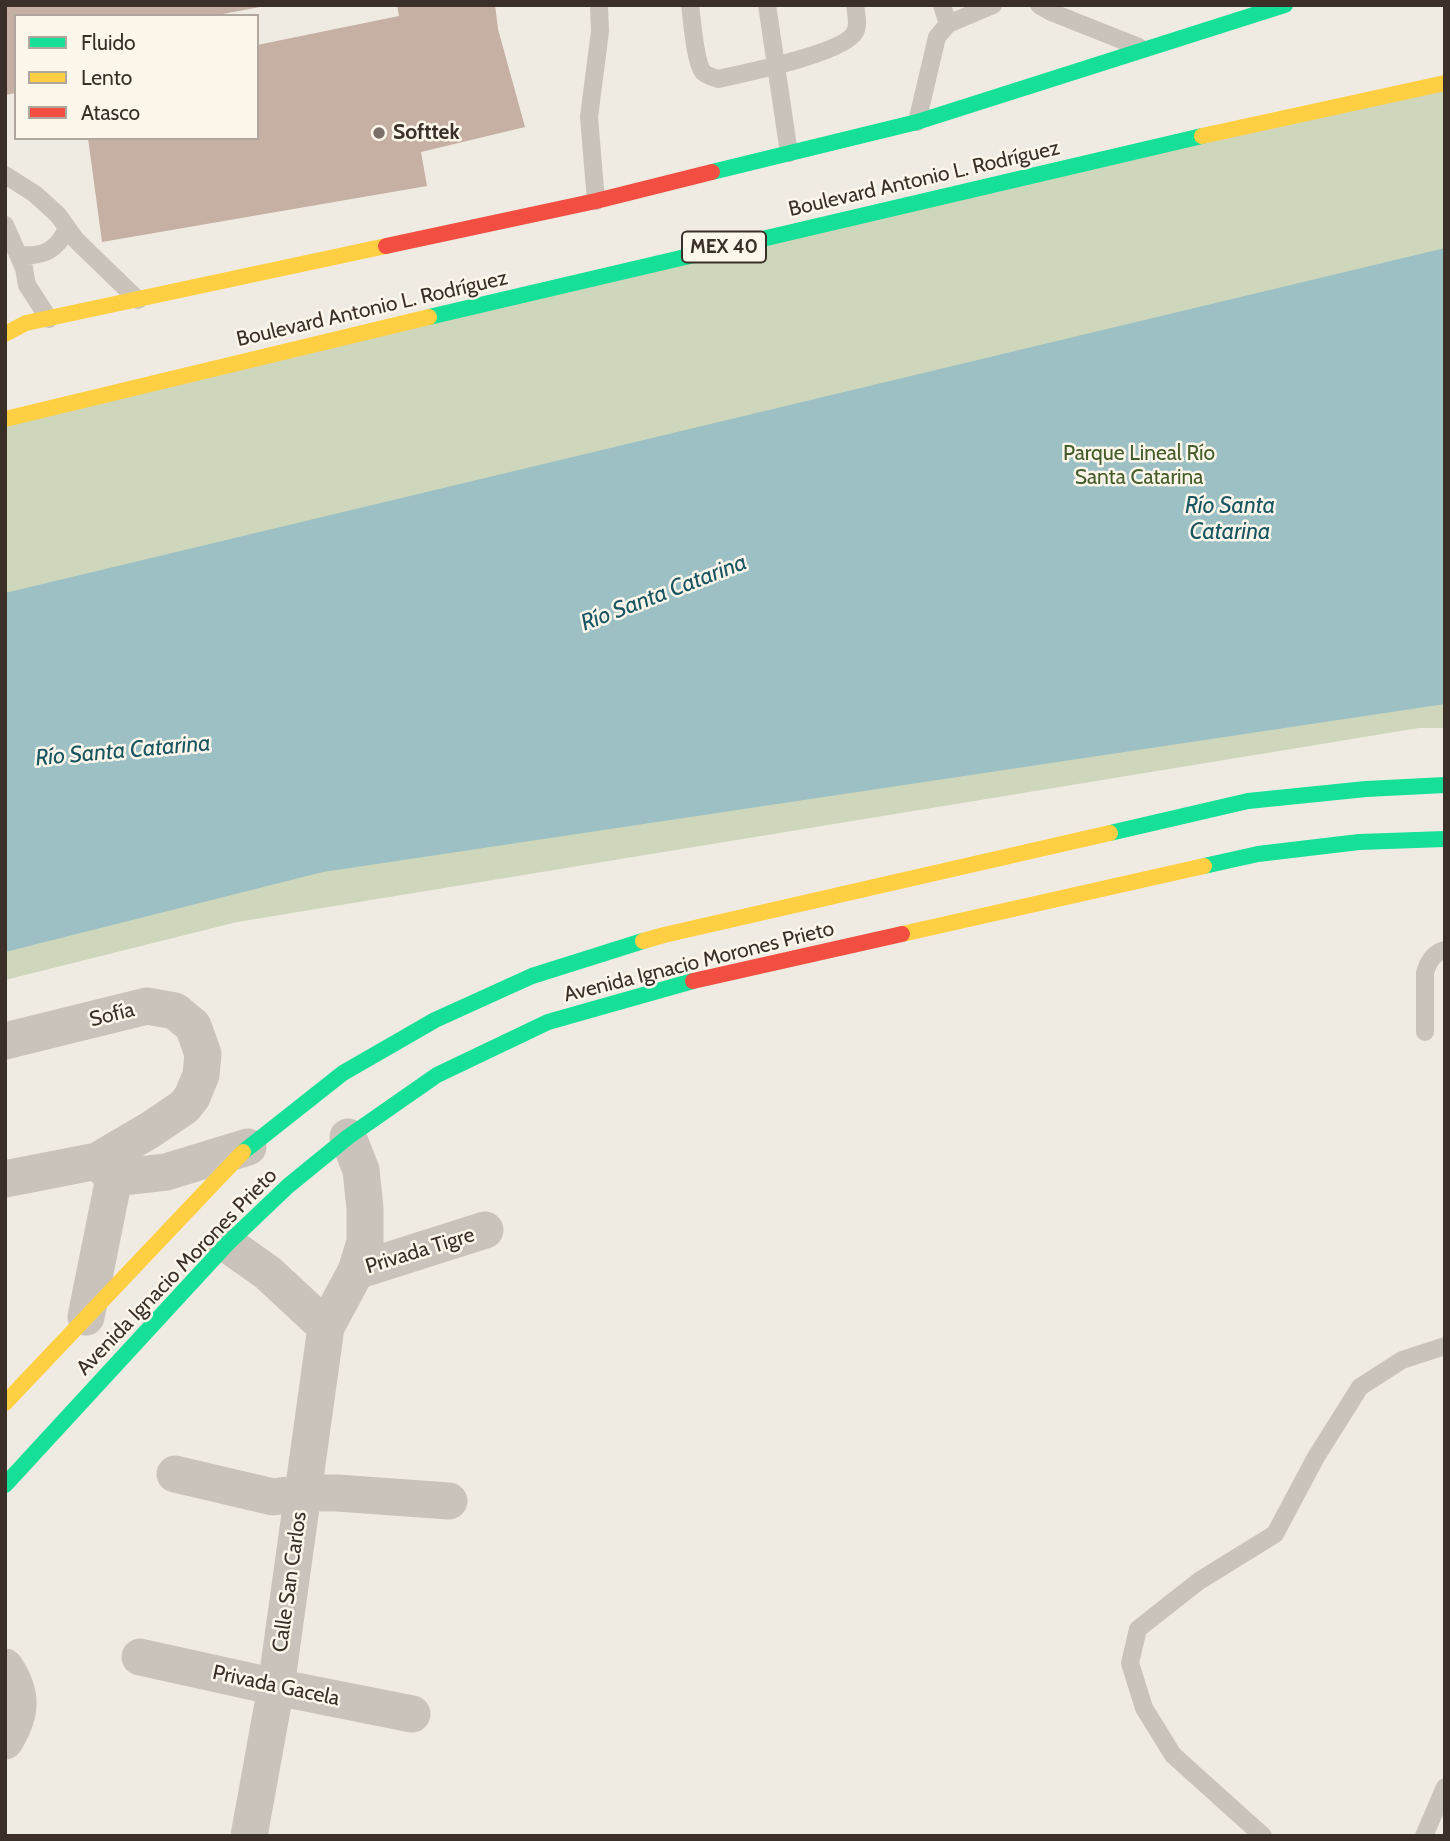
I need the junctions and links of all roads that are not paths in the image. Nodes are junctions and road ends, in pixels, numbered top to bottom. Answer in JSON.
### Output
{"nodes":[{"id":1,"x":599,"y":5,"type":"edge"},
{"id":2,"x":690,"y":5,"type":"edge"},
{"id":3,"x":767,"y":5,"type":"edge"},
{"id":4,"x":855,"y":5,"type":"edge"},
{"id":5,"x":942,"y":5,"type":"edge"},
{"id":6,"x":993,"y":5,"type":"edge"},
{"id":7,"x":1039,"y":5,"type":"edge"},
{"id":8,"x":1286,"y":5,"type":"edge"},
{"id":9,"x":948,"y":24,"type":"junction"},
{"id":10,"x":1147,"y":50,"type":"junction"},
{"id":11,"x":776,"y":65,"type":"junction"},
{"id":12,"x":1445,"y":83,"type":"edge"},
{"id":13,"x":917,"y":122,"type":"junction"},
{"id":14,"x":789,"y":153,"type":"junction"},
{"id":15,"x":5,"y":176,"type":"edge"},
{"id":16,"x":596,"y":201,"type":"junction"},
{"id":17,"x":5,"y":225,"type":"edge"},
{"id":18,"x":67,"y":228,"type":"junction"},
{"id":19,"x":18,"y":255,"type":"junction"},
{"id":20,"x":138,"y":300,"type":"junction"},
{"id":21,"x":49,"y":319,"type":"junction"},
{"id":22,"x":26,"y":323,"type":"junction"},
{"id":23,"x":5,"y":328,"type":"edge"},
{"id":24,"x":5,"y":334,"type":"edge"},
{"id":25,"x":5,"y":419,"type":"edge"},
{"id":26,"x":1445,"y":785,"type":"edge"},
{"id":27,"x":1445,"y":839,"type":"edge"},
{"id":28,"x":1445,"y":950,"type":"edge"},
{"id":29,"x":1425,"y":1032,"type":"dead end"},
{"id":30,"x":5,"y":1041,"type":"edge"},
{"id":31,"x":348,"y":1137,"type":"junction"},
{"id":32,"x":248,"y":1147,"type":"junction"},
{"id":33,"x":105,"y":1169,"type":"junction"},
{"id":34,"x":5,"y":1179,"type":"edge"},
{"id":35,"x":485,"y":1230,"type":"dead end"},
{"id":36,"x":228,"y":1244,"type":"junction"},
{"id":37,"x":356,"y":1271,"type":"junction"},
{"id":38,"x":86,"y":1317,"type":"junction"},
{"id":39,"x":326,"y":1327,"type":"junction"},
{"id":40,"x":1445,"y":1346,"type":"edge"},
{"id":41,"x":5,"y":1403,"type":"edge"},
{"id":42,"x":175,"y":1474,"type":"dead end"},
{"id":43,"x":5,"y":1485,"type":"edge"},
{"id":44,"x":302,"y":1493,"type":"junction"},
{"id":45,"x":449,"y":1501,"type":"dead end"},
{"id":46,"x":140,"y":1657,"type":"dead end"},
{"id":47,"x":5,"y":1667,"type":"edge"},
{"id":48,"x":276,"y":1687,"type":"junction"},
{"id":49,"x":412,"y":1714,"type":"dead end"},
{"id":50,"x":5,"y":1741,"type":"edge"},
{"id":51,"x":1445,"y":1787,"type":"edge"},
{"id":52,"x":249,"y":1836,"type":"edge"},
{"id":53,"x":1263,"y":1836,"type":"edge"},
{"id":54,"x":1424,"y":1836,"type":"edge"}],
"edges":[{"from":1,"to":16,"type":"lane"},
{"from":2,"to":11,"type":"lane"},
{"from":3,"to":11,"type":"lane"},
{"from":4,"to":11,"type":"lane"},
{"from":5,"to":9,"type":"lane"},
{"from":6,"to":9,"type":"lane"},
{"from":7,"to":10,"type":"lane"},
{"from":8,"to":10,"type":"main road"},
{"from":9,"to":13,"type":"lane"},
{"from":10,"to":13,"type":"main road"},
{"from":11,"to":14,"type":"lane"},
{"from":12,"to":25,"type":"main road","name":"Boulevard Antonio L. Rodríguez","number":"MEX 40"},
{"from":13,"to":14,"type":"main road"},
{"from":14,"to":16,"type":"main road"},
{"from":15,"to":18,"type":"lane"},
{"from":16,"to":20,"type":"main road"},
{"from":17,"to":19,"type":"lane"},
{"from":18,"to":19,"type":"lane"},
{"from":18,"to":20,"type":"lane"},
{"from":19,"to":21,"type":"lane"},
{"from":20,"to":21,"type":"main road"},
{"from":21,"to":22,"type":"main road"},
{"from":22,"to":23,"type":"main road"},
{"from":22,"to":24,"type":"main road"},
{"from":26,"to":32,"type":"main road","name":"Avenida Ignacio Morones Prieto"},
{"from":27,"to":31,"type":"main road","name":"Avenida Ignacio Morones Prieto"},
{"from":28,"to":29,"type":"lane"},
{"from":30,"to":33,"type":"street","name":"Sofía"},
{"from":31,"to":36,"type":"main road","name":"Avenida Ignacio Morones Prieto"},
{"from":31,"to":37,"type":"street","name":"Calle San Carlos"},
{"from":32,"to":33,"type":"street"},
{"from":32,"to":38,"type":"main road","name":"Avenida Ignacio Morones Prieto"},
{"from":33,"to":34,"type":"street"},
{"from":33,"to":38,"type":"street"},
{"from":35,"to":37,"type":"street","name":"Privada Tigre"},
{"from":36,"to":39,"type":"street"},
{"from":36,"to":43,"type":"main road","name":"Avenida Ignacio Morones Prieto"},
{"from":37,"to":39,"type":"street","name":"Calle San Carlos"},
{"from":38,"to":41,"type":"main road","name":"Avenida Ignacio Morones Prieto"},
{"from":39,"to":44,"type":"street","name":"Calle San Carlos"},
{"from":40,"to":53,"type":"lane"},
{"from":42,"to":44,"type":"street"},
{"from":44,"to":45,"type":"street"},
{"from":44,"to":48,"type":"street","name":"Calle San Carlos"},
{"from":46,"to":48,"type":"street","name":"Privada Gacela"},
{"from":47,"to":50,"type":"street"},
{"from":48,"to":49,"type":"street","name":"Privada Gacela"},
{"from":48,"to":52,"type":"street","name":"Calle San Carlos"},
{"from":51,"to":54,"type":"lane"}]}
